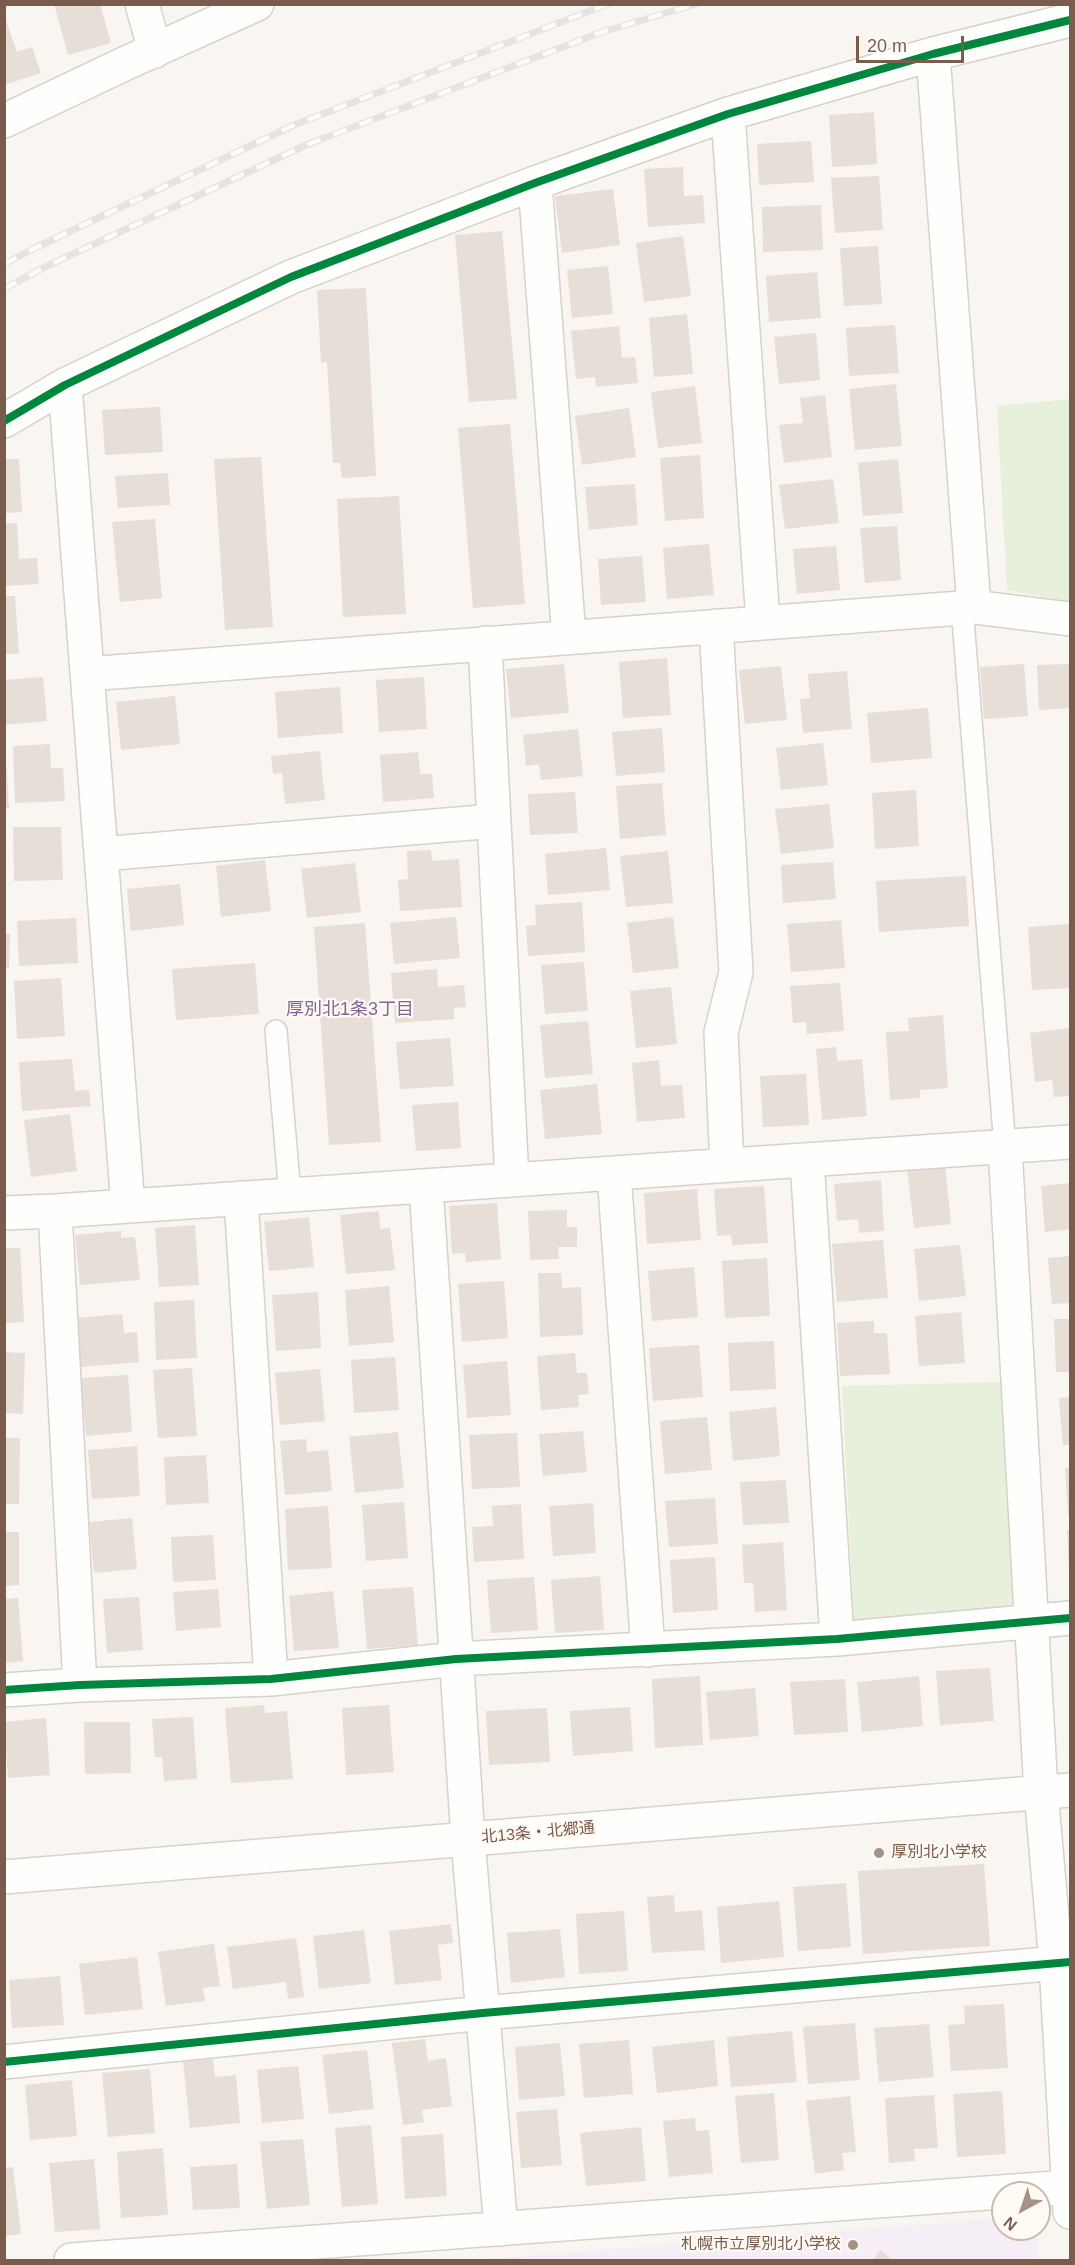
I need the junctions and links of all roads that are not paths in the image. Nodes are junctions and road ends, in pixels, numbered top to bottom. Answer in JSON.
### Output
{"nodes":[{"id":1,"x":142,"y":4,"type":"edge"},
{"id":2,"x":257,"y":4,"type":"edge"},
{"id":3,"x":1071,"y":20,"type":"edge"},
{"id":4,"x":155,"y":51,"type":"junction"},
{"id":5,"x":933,"y":54,"type":"junction"},
{"id":6,"x":728,"y":114,"type":"junction"},
{"id":7,"x":4,"y":121,"type":"edge"},
{"id":8,"x":535,"y":183,"type":"junction"},
{"id":9,"x":65,"y":385,"type":"junction"},
{"id":10,"x":4,"y":421,"type":"edge"},
{"id":11,"x":968,"y":607,"type":"junction"},
{"id":12,"x":1071,"y":619,"type":"edge"},
{"id":13,"x":763,"y":622,"type":"junction"},
{"id":14,"x":716,"y":626,"type":"junction"},
{"id":15,"x":569,"y":637,"type":"junction"},
{"id":16,"x":485,"y":643,"type":"junction"},
{"id":17,"x":87,"y":674,"type":"junction"},
{"id":18,"x":494,"y":821,"type":"junction"},
{"id":19,"x":101,"y":854,"type":"junction"},
{"id":20,"x":276,"y":1031,"type":"dead end"},
{"id":21,"x":1071,"y":1142,"type":"edge"},
{"id":22,"x":1005,"y":1147,"type":"junction"},
{"id":23,"x":807,"y":1160,"type":"junction"},
{"id":24,"x":727,"y":1166,"type":"junction"},
{"id":25,"x":614,"y":1173,"type":"junction"},
{"id":26,"x":512,"y":1180,"type":"junction"},
{"id":27,"x":426,"y":1186,"type":"junction"},
{"id":28,"x":290,"y":1195,"type":"junction"},
{"id":29,"x":241,"y":1198,"type":"junction"},
{"id":30,"x":128,"y":1206,"type":"junction"},
{"id":31,"x":55,"y":1211,"type":"junction"},
{"id":32,"x":4,"y":1213,"type":"edge"},
{"id":33,"x":1071,"y":1618,"type":"edge"},
{"id":34,"x":1031,"y":1621,"type":"junction"},
{"id":35,"x":837,"y":1639,"type":"junction"},
{"id":36,"x":648,"y":1650,"type":"junction"},
{"id":37,"x":456,"y":1659,"type":"junction"},
{"id":38,"x":271,"y":1679,"type":"junction"},
{"id":39,"x":80,"y":1685,"type":"junction"},
{"id":40,"x":4,"y":1690,"type":"edge"},
{"id":41,"x":1056,"y":1791,"type":"edge"},
{"id":42,"x":468,"y":1839,"type":"junction"},
{"id":43,"x":4,"y":1877,"type":"edge"},
{"id":44,"x":1063,"y":1963,"type":"edge"},
{"id":45,"x":483,"y":2013,"type":"junction"},
{"id":46,"x":4,"y":2062,"type":"edge"},
{"id":47,"x":1070,"y":2199,"type":"edge"},
{"id":48,"x":501,"y":2229,"type":"junction"},
{"id":49,"x":308,"y":2252,"type":"edge"},
{"id":50,"x":71,"y":2260,"type":"edge"}],
"edges":[{"from":1,"to":4,"type":"street"},
{"from":2,"to":4,"type":"street"},
{"from":3,"to":5,"type":"street"},
{"from":4,"to":7,"type":"street"},
{"from":5,"to":6,"type":"street"},
{"from":5,"to":11,"type":"street"},
{"from":6,"to":8,"type":"street"},
{"from":6,"to":13,"type":"street"},
{"from":8,"to":9,"type":"street"},
{"from":8,"to":15,"type":"street"},
{"from":9,"to":10,"type":"street"},
{"from":9,"to":17,"type":"street"},
{"from":11,"to":12,"type":"street"},
{"from":11,"to":13,"type":"street"},
{"from":11,"to":22,"type":"lane"},
{"from":13,"to":14,"type":"street"},
{"from":14,"to":15,"type":"street"},
{"from":14,"to":24,"type":"street"},
{"from":15,"to":16,"type":"street"},
{"from":16,"to":17,"type":"street"},
{"from":16,"to":18,"type":"street"},
{"from":17,"to":19,"type":"street"},
{"from":18,"to":19,"type":"street"},
{"from":18,"to":26,"type":"street"},
{"from":19,"to":30,"type":"street"},
{"from":20,"to":28,"type":"lane"},
{"from":21,"to":22,"type":"street"},
{"from":22,"to":23,"type":"street"},
{"from":22,"to":34,"type":"street"},
{"from":23,"to":24,"type":"street"},
{"from":23,"to":35,"type":"street"},
{"from":24,"to":25,"type":"street"},
{"from":25,"to":26,"type":"street"},
{"from":25,"to":36,"type":"street"},
{"from":26,"to":27,"type":"street"},
{"from":27,"to":28,"type":"street"},
{"from":27,"to":37,"type":"street"},
{"from":28,"to":29,"type":"street"},
{"from":29,"to":30,"type":"street"},
{"from":29,"to":38,"type":"street"},
{"from":30,"to":31,"type":"street"},
{"from":31,"to":32,"type":"street"},
{"from":31,"to":39,"type":"street"},
{"from":33,"to":34,"type":"street"},
{"from":34,"to":35,"type":"street"},
{"from":34,"to":41,"type":"street"},
{"from":35,"to":36,"type":"street"},
{"from":36,"to":37,"type":"street"},
{"from":37,"to":38,"type":"street"},
{"from":37,"to":42,"type":"street"},
{"from":38,"to":39,"type":"street"},
{"from":39,"to":40,"type":"street"},
{"from":41,"to":42,"type":"street","name":"北13条・北郷通"},
{"from":41,"to":44,"type":"street"},
{"from":42,"to":43,"type":"street","name":"北13条・北郷通"},
{"from":42,"to":45,"type":"street"},
{"from":44,"to":45,"type":"street"},
{"from":44,"to":47,"type":"street"},
{"from":45,"to":46,"type":"street"},
{"from":45,"to":48,"type":"street"},
{"from":47,"to":48,"type":"street"},
{"from":48,"to":49,"type":"street"},
{"from":49,"to":50,"type":"street"}]}
